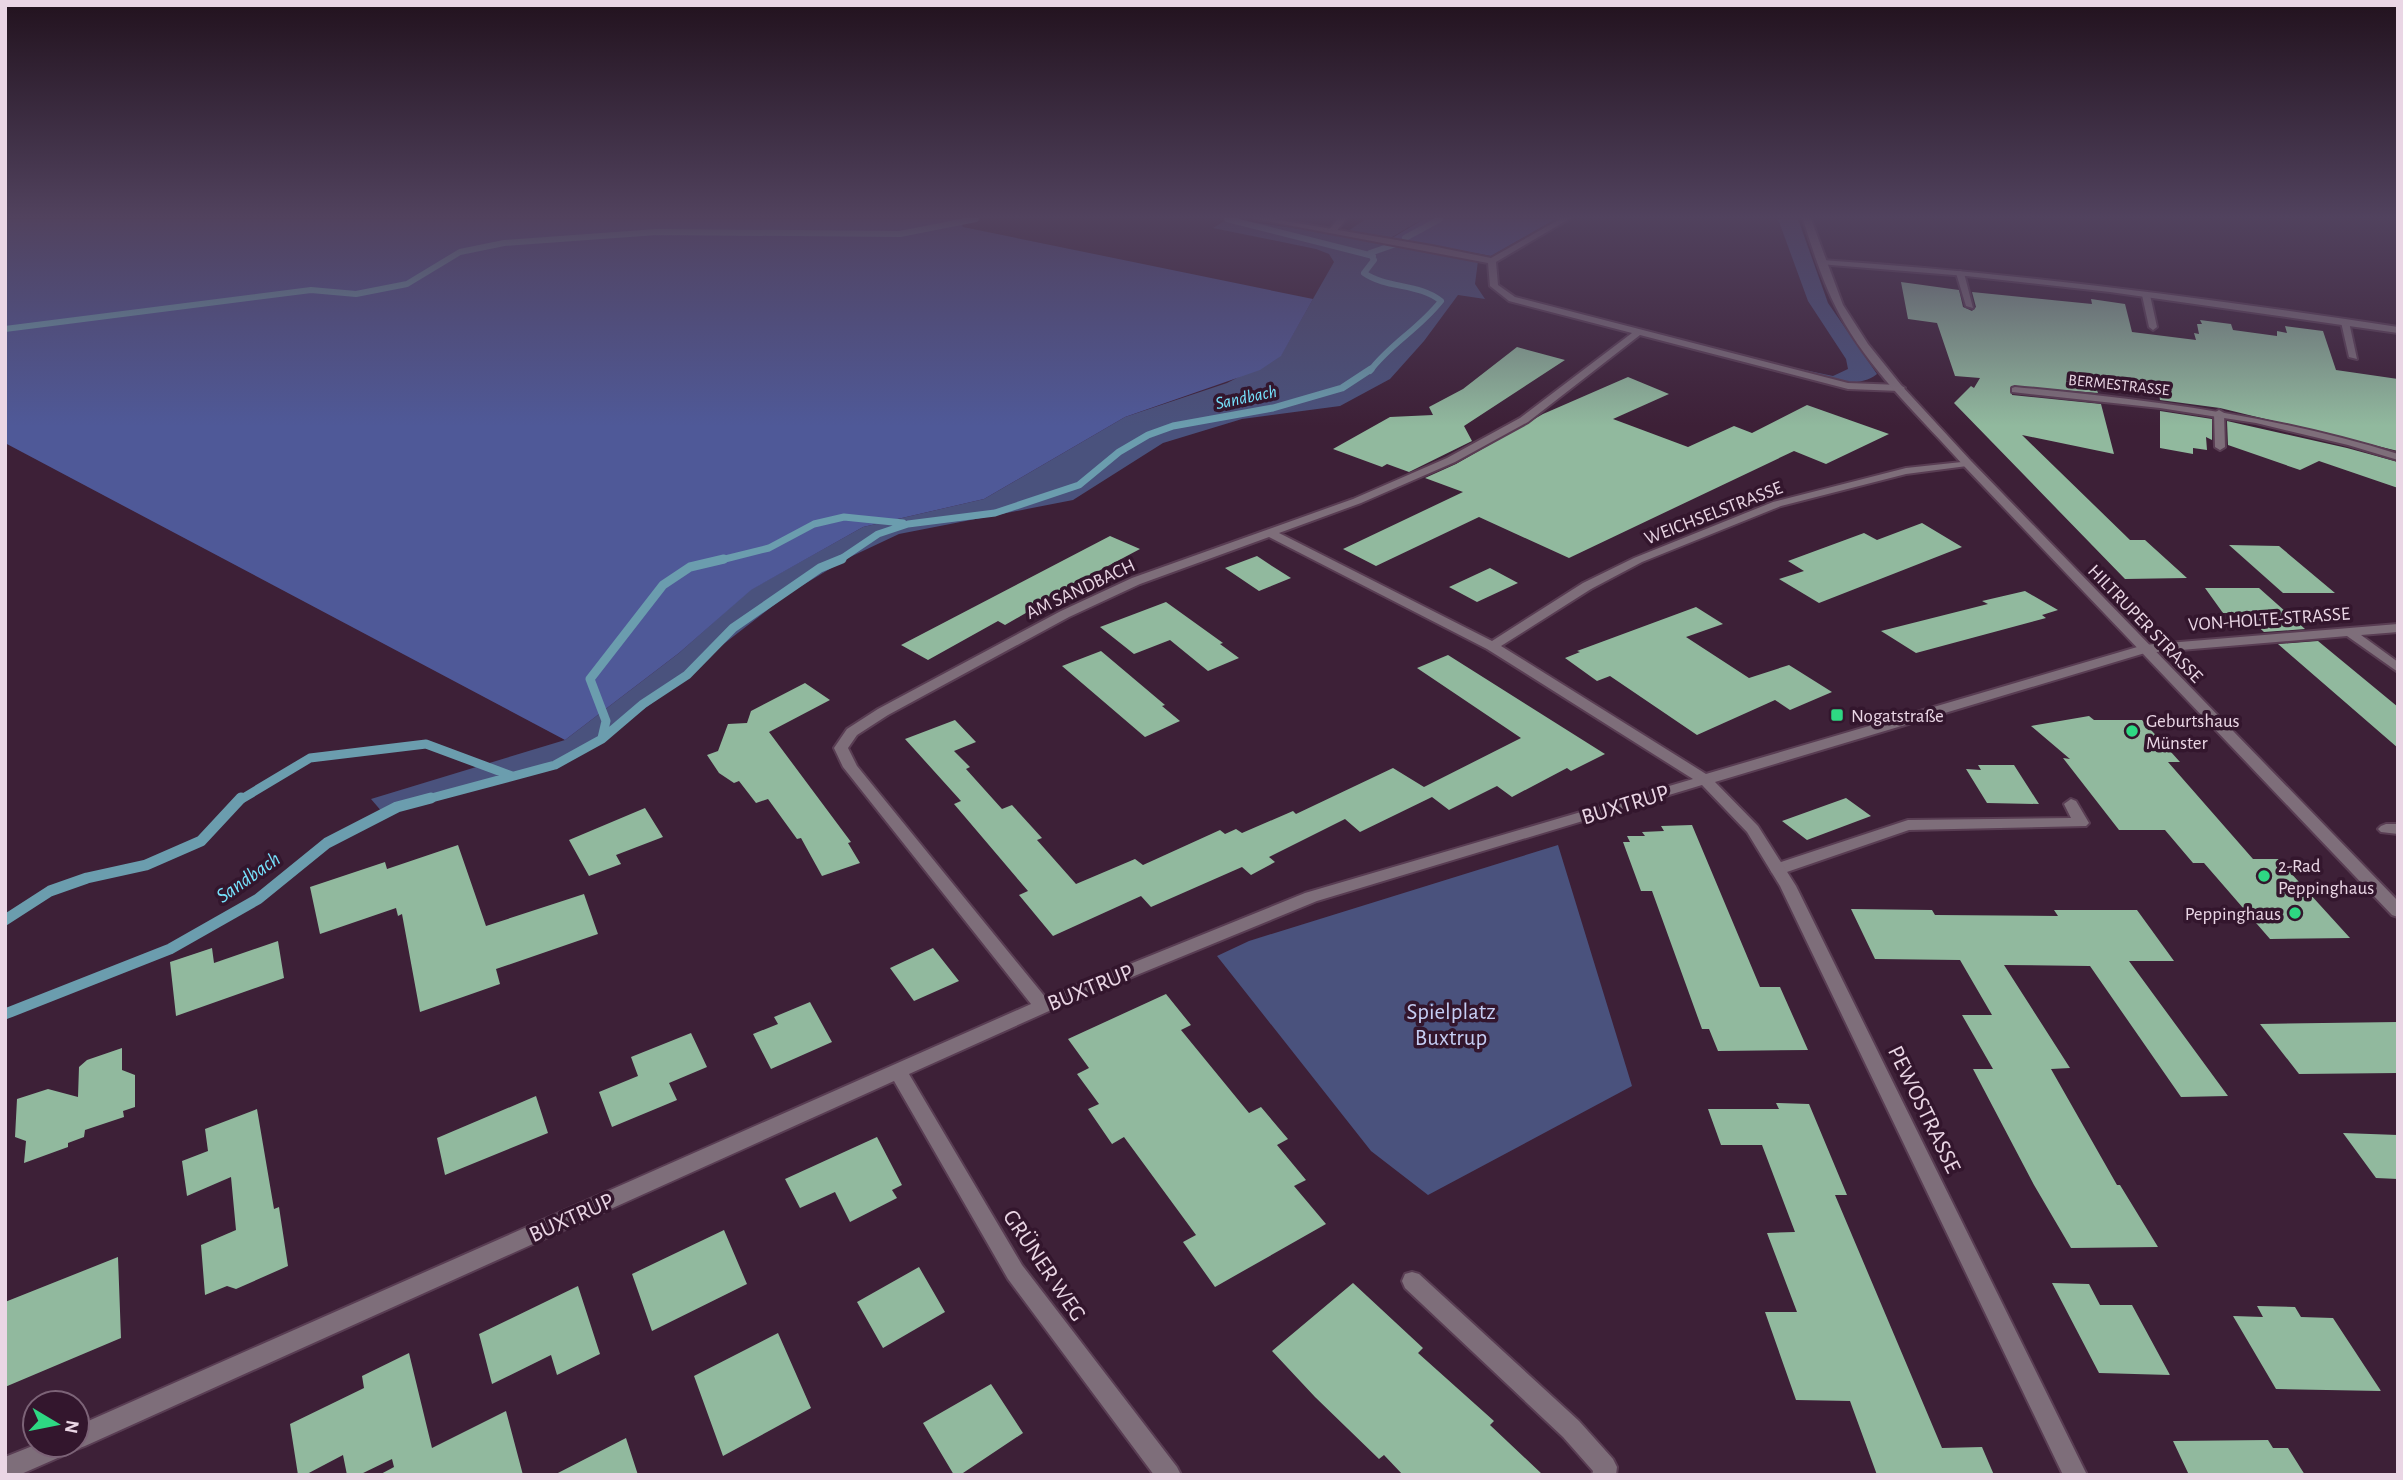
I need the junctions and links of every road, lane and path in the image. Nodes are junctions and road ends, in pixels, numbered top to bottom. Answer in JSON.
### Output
{"nodes":[{"id":1,"x":1497,"y":288,"type":"edge"},
{"id":2,"x":1834,"y":288,"type":"edge"},
{"id":3,"x":1965,"y":288,"type":"edge"},
{"id":4,"x":2087,"y":288,"type":"edge"},
{"id":5,"x":2146,"y":295,"type":"junction"},
{"id":6,"x":1970,"y":306,"type":"dead end"},
{"id":7,"x":2345,"y":322,"type":"junction"},
{"id":8,"x":2153,"y":327,"type":"dead end"},
{"id":9,"x":2398,"y":330,"type":"edge"},
{"id":10,"x":1637,"y":333,"type":"junction"},
{"id":11,"x":2354,"y":357,"type":"dead end"},
{"id":12,"x":1900,"y":388,"type":"junction"},
{"id":13,"x":2014,"y":390,"type":"dead end"},
{"id":14,"x":2219,"y":413,"type":"junction"},
{"id":15,"x":2220,"y":447,"type":"dead end"},
{"id":16,"x":2398,"y":457,"type":"edge"},
{"id":17,"x":1967,"y":463,"type":"junction"},
{"id":18,"x":1270,"y":533,"type":"junction"},
{"id":19,"x":2398,"y":628,"type":"edge"},
{"id":20,"x":2348,"y":631,"type":"junction"},
{"id":21,"x":1492,"y":646,"type":"junction"},
{"id":22,"x":2144,"y":649,"type":"junction"},
{"id":23,"x":2398,"y":668,"type":"edge"},
{"id":24,"x":1705,"y":780,"type":"junction"},
{"id":25,"x":2071,"y":804,"type":"dead end"},
{"id":26,"x":1778,"y":869,"type":"junction"},
{"id":27,"x":2398,"y":911,"type":"edge"},
{"id":28,"x":1043,"y":1006,"type":"junction"},
{"id":29,"x":898,"y":1071,"type":"junction"},
{"id":30,"x":1412,"y":1281,"type":"dead end"},
{"id":31,"x":91,"y":1432,"type":"edge"},
{"id":32,"x":28,"y":1459,"type":"edge"},
{"id":33,"x":5,"y":1469,"type":"edge"},
{"id":34,"x":1169,"y":1475,"type":"edge"},
{"id":35,"x":1604,"y":1475,"type":"edge"},
{"id":36,"x":2075,"y":1475,"type":"edge"}],
"edges":[{"from":1,"to":10,"type":"street"},
{"from":2,"to":12,"type":"street","name":"HILTRUPER STRASSE"},
{"from":3,"to":6,"type":"street"},
{"from":4,"to":5,"type":"street"},
{"from":5,"to":7,"type":"street"},
{"from":5,"to":8,"type":"street"},
{"from":7,"to":9,"type":"street"},
{"from":7,"to":11,"type":"street"},
{"from":10,"to":12,"type":"street"},
{"from":10,"to":18,"type":"street","name":"AM SANDBACH"},
{"from":12,"to":17,"type":"street","name":"HILTRUPER STRASSE"},
{"from":13,"to":14,"type":"street","name":"BERMESTRASSE"},
{"from":14,"to":15,"type":"street"},
{"from":14,"to":16,"type":"street","name":"BERMESTRASSE"},
{"from":17,"to":21,"type":"street","name":"WEICHSELSTRASSE"},
{"from":17,"to":22,"type":"street","name":"HILTRUPER STRASSE"},
{"from":18,"to":21,"type":"street"},
{"from":18,"to":28,"type":"street","name":"AM SANDBACH"},
{"from":19,"to":20,"type":"street","name":"VON-HOLTE-STRASSE"},
{"from":20,"to":22,"type":"street","name":"VON-HOLTE-STRASSE"},
{"from":20,"to":23,"type":"street"},
{"from":21,"to":24,"type":"street"},
{"from":22,"to":24,"type":"street","name":"BUXTRUP"},
{"from":22,"to":27,"type":"street","name":"HILTRUPER STRASSE"},
{"from":24,"to":26,"type":"street","name":"PEWOSTRASSE"},
{"from":24,"to":28,"type":"street","name":"BUXTRUP"},
{"from":25,"to":26,"type":"street"},
{"from":26,"to":36,"type":"street","name":"PEWOSTRASSE"},
{"from":28,"to":29,"type":"street","name":"BUXTRUP"},
{"from":29,"to":31,"type":"street","name":"BUXTRUP"},
{"from":29,"to":34,"type":"street","name":"GRÜNER WEG"},
{"from":30,"to":35,"type":"street"},
{"from":32,"to":33,"type":"street"}]}
